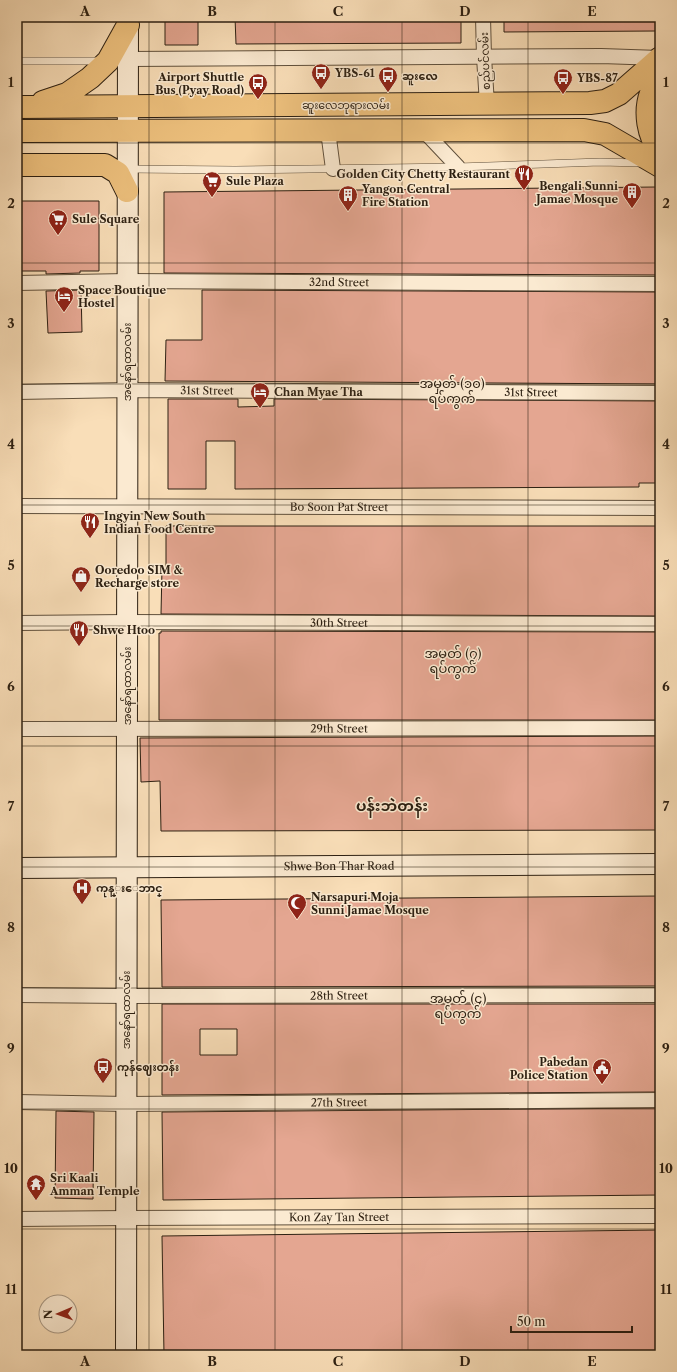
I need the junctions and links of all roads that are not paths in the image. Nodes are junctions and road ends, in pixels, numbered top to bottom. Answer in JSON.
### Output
{"nodes":[{"id":1,"x":484,"y":17,"type":"edge"},
{"id":2,"x":128,"y":21,"type":"edge"},
{"id":3,"x":484,"y":57,"type":"junction"},
{"id":4,"x":660,"y":58,"type":"edge"},
{"id":5,"x":118,"y":60,"type":"junction"},
{"id":6,"x":17,"y":61,"type":"edge"},
{"id":7,"x":660,"y":77,"type":"edge"},
{"id":8,"x":487,"y":104,"type":"junction"},
{"id":9,"x":127,"y":106,"type":"junction"},
{"id":10,"x":22,"y":107,"type":"edge"},
{"id":11,"x":17,"y":131,"type":"edge"},
{"id":12,"x":328,"y":131,"type":"junction"},
{"id":13,"x":424,"y":131,"type":"junction"},
{"id":14,"x":128,"y":132,"type":"junction"},
{"id":15,"x":658,"y":160,"type":"edge"},
{"id":16,"x":17,"y":165,"type":"edge"},
{"id":17,"x":458,"y":167,"type":"junction"},
{"id":18,"x":334,"y":169,"type":"junction"},
{"id":19,"x":127,"y":170,"type":"junction"},
{"id":20,"x":127,"y":192,"type":"junction"},
{"id":21,"x":127,"y":281,"type":"junction"},
{"id":22,"x":17,"y":283,"type":"edge"},
{"id":23,"x":660,"y":284,"type":"edge"},
{"id":24,"x":127,"y":390,"type":"junction"},
{"id":25,"x":17,"y":392,"type":"edge"},
{"id":26,"x":660,"y":393,"type":"edge"},
{"id":27,"x":17,"y":506,"type":"edge"},
{"id":28,"x":127,"y":506,"type":"junction"},
{"id":29,"x":660,"y":508,"type":"edge"},
{"id":30,"x":127,"y":622,"type":"junction"},
{"id":31,"x":17,"y":623,"type":"edge"},
{"id":32,"x":660,"y":624,"type":"edge"},
{"id":33,"x":127,"y":728,"type":"junction"},
{"id":34,"x":660,"y":728,"type":"edge"},
{"id":35,"x":17,"y":729,"type":"edge"},
{"id":36,"x":660,"y":864,"type":"edge"},
{"id":37,"x":17,"y":868,"type":"edge"},
{"id":38,"x":127,"y":868,"type":"junction"},
{"id":39,"x":17,"y":995,"type":"edge"},
{"id":40,"x":660,"y":995,"type":"edge"},
{"id":41,"x":127,"y":996,"type":"junction"},
{"id":42,"x":660,"y":1100,"type":"edge"},
{"id":43,"x":17,"y":1102,"type":"edge"},
{"id":44,"x":126,"y":1104,"type":"junction"},
{"id":45,"x":660,"y":1216,"type":"edge"},
{"id":46,"x":126,"y":1218,"type":"junction"},
{"id":47,"x":17,"y":1219,"type":"edge"},
{"id":48,"x":126,"y":1355,"type":"edge"}],
"edges":[{"from":1,"to":3,"type":"street","name":"စည်ပင်လမ်း"},
{"from":2,"to":5,"type":"main road"},
{"from":3,"to":4,"type":"street"},
{"from":3,"to":5,"type":"street"},
{"from":3,"to":8,"type":"street","name":"စည်ပင်လမ်း"},
{"from":4,"to":8,"type":"main road","name":"ဆူးလေဘုရားလမ်း"},
{"from":5,"to":6,"type":"lane"},
{"from":5,"to":9,"type":"main road","name":"အနော်ရထာလမ်း"},
{"from":5,"to":10,"type":"main road"},
{"from":7,"to":15,"type":"main road"},
{"from":8,"to":9,"type":"main road","name":"ဆူးလေဘုရားလမ်း"},
{"from":9,"to":10,"type":"main road","name":"ဆူးလေဘုရားလမ်း"},
{"from":9,"to":14,"type":"main road","name":"အနော်ရထာလမ်း"},
{"from":11,"to":14,"type":"main road"},
{"from":12,"to":13,"type":"main road"},
{"from":12,"to":14,"type":"main road"},
{"from":12,"to":18,"type":"street"},
{"from":13,"to":15,"type":"main road"},
{"from":13,"to":17,"type":"street"},
{"from":14,"to":19,"type":"main road","name":"အနော်ရထာလမ်း"},
{"from":15,"to":17,"type":"lane"},
{"from":16,"to":20,"type":"main road"},
{"from":17,"to":18,"type":"lane"},
{"from":18,"to":19,"type":"lane"},
{"from":19,"to":20,"type":"main road","name":"အနော်ရထာလမ်း"},
{"from":20,"to":21,"type":"main road","name":"အနော်ရထာလမ်း"},
{"from":21,"to":22,"type":"street","name":"32nd Street"},
{"from":21,"to":23,"type":"street","name":"32nd Street"},
{"from":21,"to":24,"type":"main road","name":"အနော်ရထာလမ်း"},
{"from":24,"to":25,"type":"street","name":"31st Street"},
{"from":24,"to":26,"type":"street","name":"31st Street"},
{"from":24,"to":28,"type":"main road","name":"အနော်ရထာလမ်း"},
{"from":27,"to":28,"type":"street","name":"Bo Soon Pat Street"},
{"from":28,"to":29,"type":"street","name":"Bo Soon Pat Street"},
{"from":28,"to":30,"type":"main road","name":"အနော်ရထာလမ်း"},
{"from":30,"to":31,"type":"street","name":"30th Street"},
{"from":30,"to":32,"type":"street","name":"30th Street"},
{"from":30,"to":33,"type":"main road","name":"အနော်ရထာလမ်း"},
{"from":33,"to":34,"type":"street","name":"29th Street"},
{"from":33,"to":35,"type":"street","name":"29th Street"},
{"from":33,"to":38,"type":"main road","name":"အနော်ရထာလမ်း"},
{"from":36,"to":38,"type":"main road","name":"Shwe Bon Thar Road"},
{"from":37,"to":38,"type":"main road","name":"Shwe Bon Thar Road"},
{"from":38,"to":41,"type":"main road","name":"အနော်ရထာလမ်း"},
{"from":39,"to":41,"type":"street","name":"28th Street"},
{"from":40,"to":41,"type":"street","name":"28th Street"},
{"from":41,"to":44,"type":"main road","name":"အနော်ရထာလမ်း"},
{"from":42,"to":44,"type":"street","name":"27th Street"},
{"from":43,"to":44,"type":"street","name":"27th Street"},
{"from":44,"to":46,"type":"main road","name":"အနော်ရထာလမ်း"},
{"from":45,"to":46,"type":"street","name":"Kon Zay Tan Street"},
{"from":46,"to":47,"type":"street","name":"Kon Zay Tan Street"},
{"from":46,"to":48,"type":"main road","name":"အနော်ရထာလမ်း"}]}
